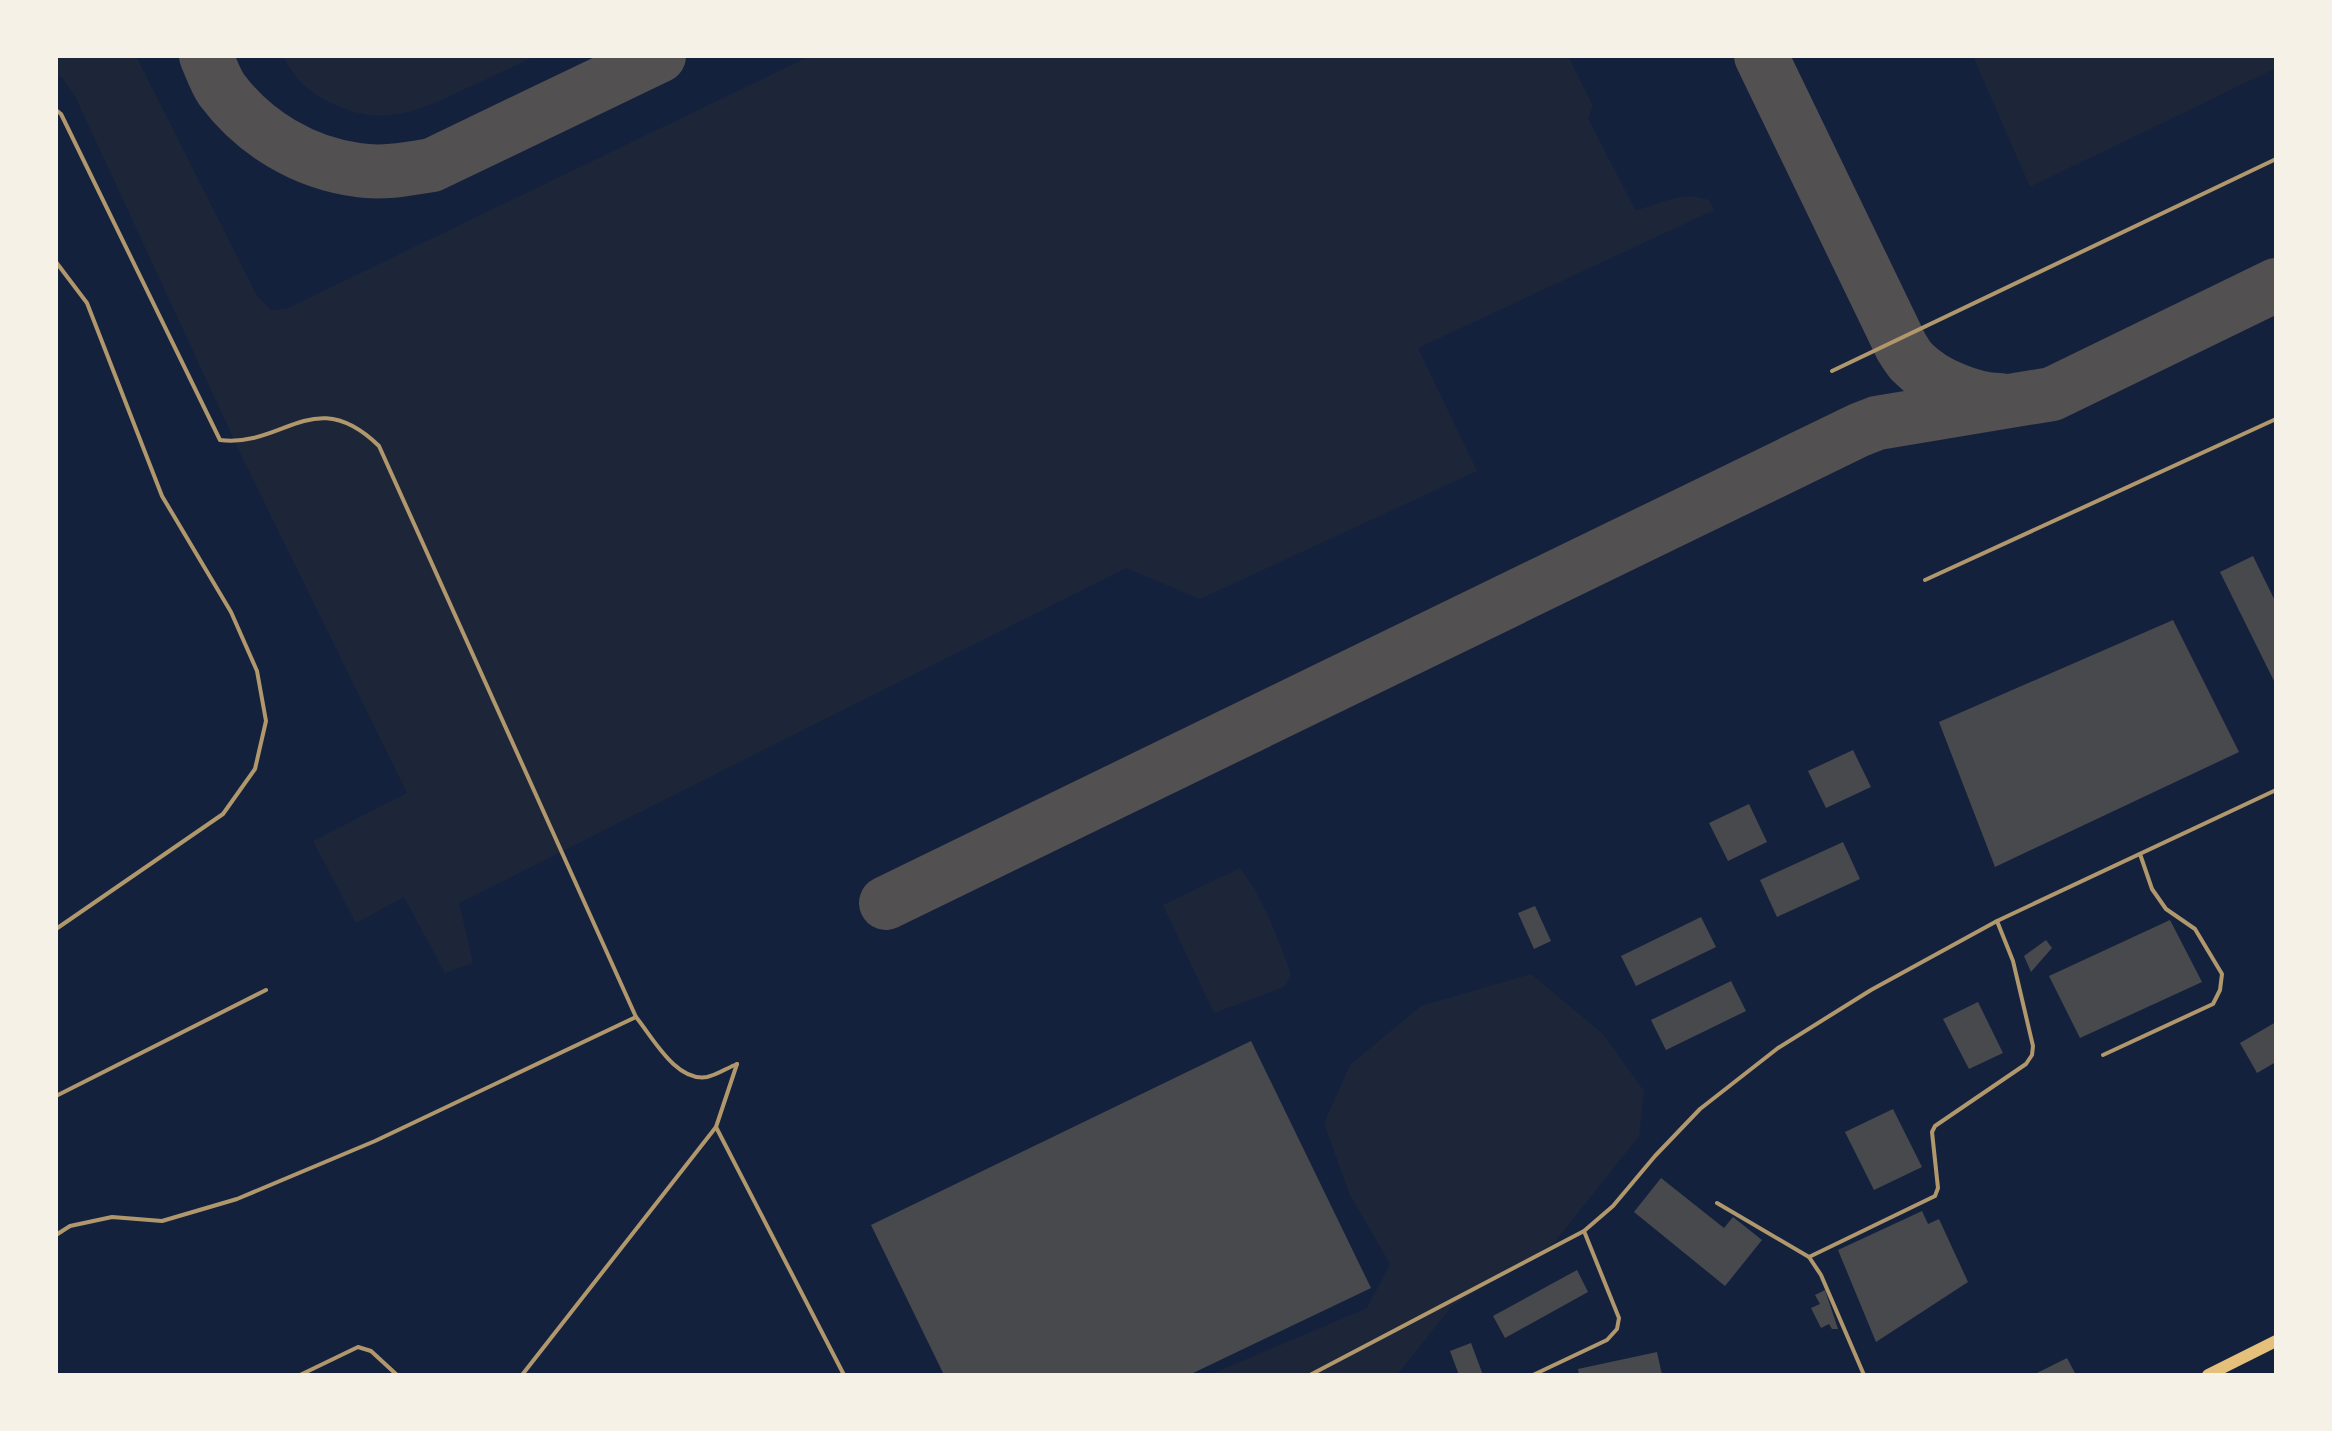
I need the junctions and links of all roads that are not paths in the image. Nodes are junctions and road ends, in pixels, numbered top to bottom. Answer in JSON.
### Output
{"nodes":[{"id":1,"x":56,"y":110,"type":"edge"},
{"id":2,"x":2276,"y":159,"type":"edge"},
{"id":3,"x":56,"y":262,"type":"edge"},
{"id":4,"x":1832,"y":371,"type":"dead end"},
{"id":5,"x":2276,"y":419,"type":"edge"},
{"id":6,"x":1925,"y":580,"type":"dead end"},
{"id":7,"x":2276,"y":790,"type":"edge"},
{"id":8,"x":2140,"y":854,"type":"junction"},
{"id":9,"x":1997,"y":921,"type":"junction"},
{"id":10,"x":56,"y":929,"type":"edge"},
{"id":11,"x":266,"y":990,"type":"dead end"},
{"id":12,"x":636,"y":1017,"type":"junction"},
{"id":13,"x":2103,"y":1055,"type":"dead end"},
{"id":14,"x":56,"y":1096,"type":"edge"},
{"id":15,"x":716,"y":1127,"type":"junction"},
{"id":16,"x":1717,"y":1203,"type":"dead end"},
{"id":17,"x":1584,"y":1231,"type":"junction"},
{"id":18,"x":56,"y":1235,"type":"edge"},
{"id":19,"x":1809,"y":1257,"type":"junction"},
{"id":20,"x":2276,"y":1341,"type":"edge"},
{"id":21,"x":300,"y":1375,"type":"edge"},
{"id":22,"x":397,"y":1375,"type":"edge"},
{"id":23,"x":522,"y":1375,"type":"edge"},
{"id":24,"x":844,"y":1375,"type":"edge"},
{"id":25,"x":1310,"y":1375,"type":"edge"},
{"id":26,"x":1533,"y":1375,"type":"edge"},
{"id":27,"x":1864,"y":1375,"type":"edge"},
{"id":28,"x":2208,"y":1375,"type":"edge"}],
"edges":[{"from":1,"to":12,"type":"lane"},
{"from":2,"to":4,"type":"lane"},
{"from":3,"to":10,"type":"lane"},
{"from":5,"to":6,"type":"lane"},
{"from":7,"to":8,"type":"lane"},
{"from":8,"to":9,"type":"lane"},
{"from":8,"to":13,"type":"lane"},
{"from":9,"to":17,"type":"lane"},
{"from":9,"to":19,"type":"lane"},
{"from":11,"to":14,"type":"lane"},
{"from":12,"to":15,"type":"lane"},
{"from":12,"to":18,"type":"lane"},
{"from":15,"to":23,"type":"lane"},
{"from":15,"to":24,"type":"lane"},
{"from":16,"to":19,"type":"lane"},
{"from":17,"to":25,"type":"lane"},
{"from":17,"to":26,"type":"lane"},
{"from":19,"to":27,"type":"lane"},
{"from":20,"to":28,"type":"main road"},
{"from":21,"to":22,"type":"lane"}]}
